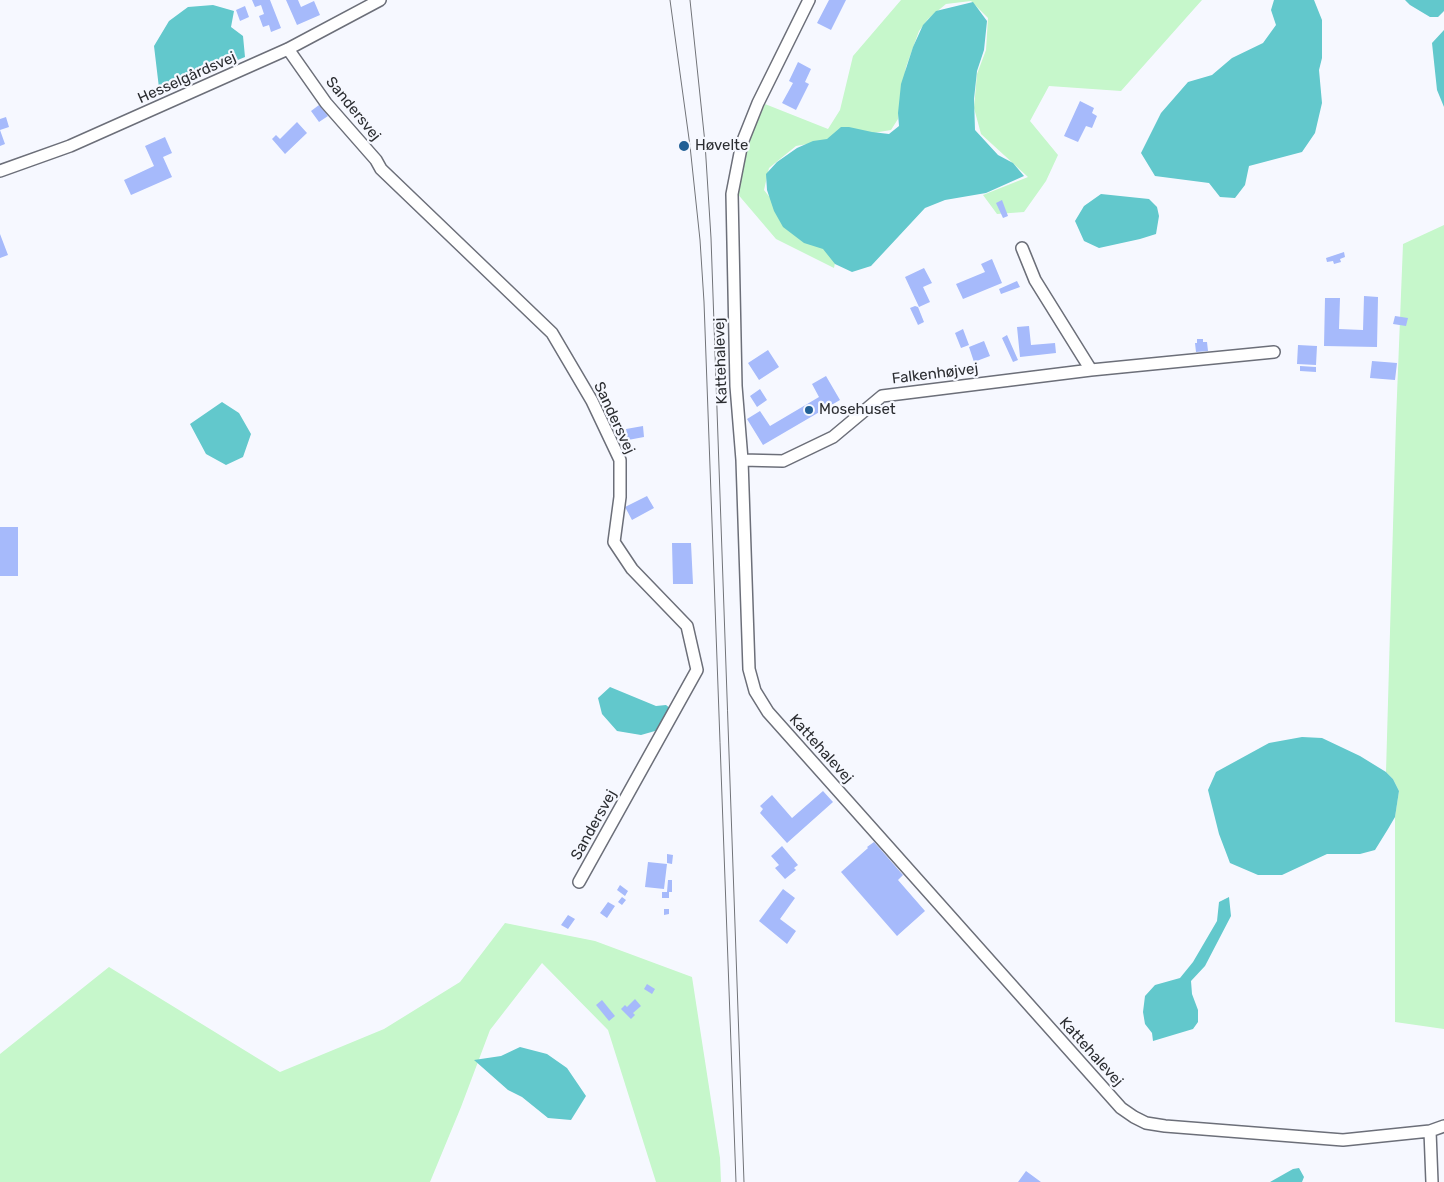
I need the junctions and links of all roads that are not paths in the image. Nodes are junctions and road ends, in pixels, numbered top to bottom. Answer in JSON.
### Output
{"nodes":[{"id":1,"x":380,"y":0,"type":"edge"},
{"id":2,"x":809,"y":0,"type":"edge"},
{"id":3,"x":288,"y":50,"type":"junction"},
{"id":4,"x":0,"y":171,"type":"edge"},
{"id":5,"x":1022,"y":248,"type":"dead end"},
{"id":6,"x":1274,"y":352,"type":"dead end"},
{"id":7,"x":1091,"y":370,"type":"junction"},
{"id":8,"x":742,"y":460,"type":"junction"},
{"id":9,"x":579,"y":882,"type":"dead end"},
{"id":10,"x":1444,"y":1126,"type":"edge"},
{"id":11,"x":1430,"y":1131,"type":"junction"},
{"id":12,"x":1432,"y":1182,"type":"edge"}],
"edges":[{"from":1,"to":3,"type":"street","name":"Hesselgårdsvej"},
{"from":2,"to":8,"type":"street","name":"Kattehalevej"},
{"from":3,"to":4,"type":"street","name":"Hesselgårdsvej"},
{"from":3,"to":9,"type":"street","name":"Sandersvej"},
{"from":5,"to":7,"type":"street"},
{"from":6,"to":7,"type":"street","name":"Falkenhøjvej"},
{"from":7,"to":8,"type":"street","name":"Falkenhøjvej"},
{"from":8,"to":11,"type":"street","name":"Kattehalevej"},
{"from":10,"to":11,"type":"street","name":"Kattehalevej"},
{"from":11,"to":12,"type":"street"}]}
